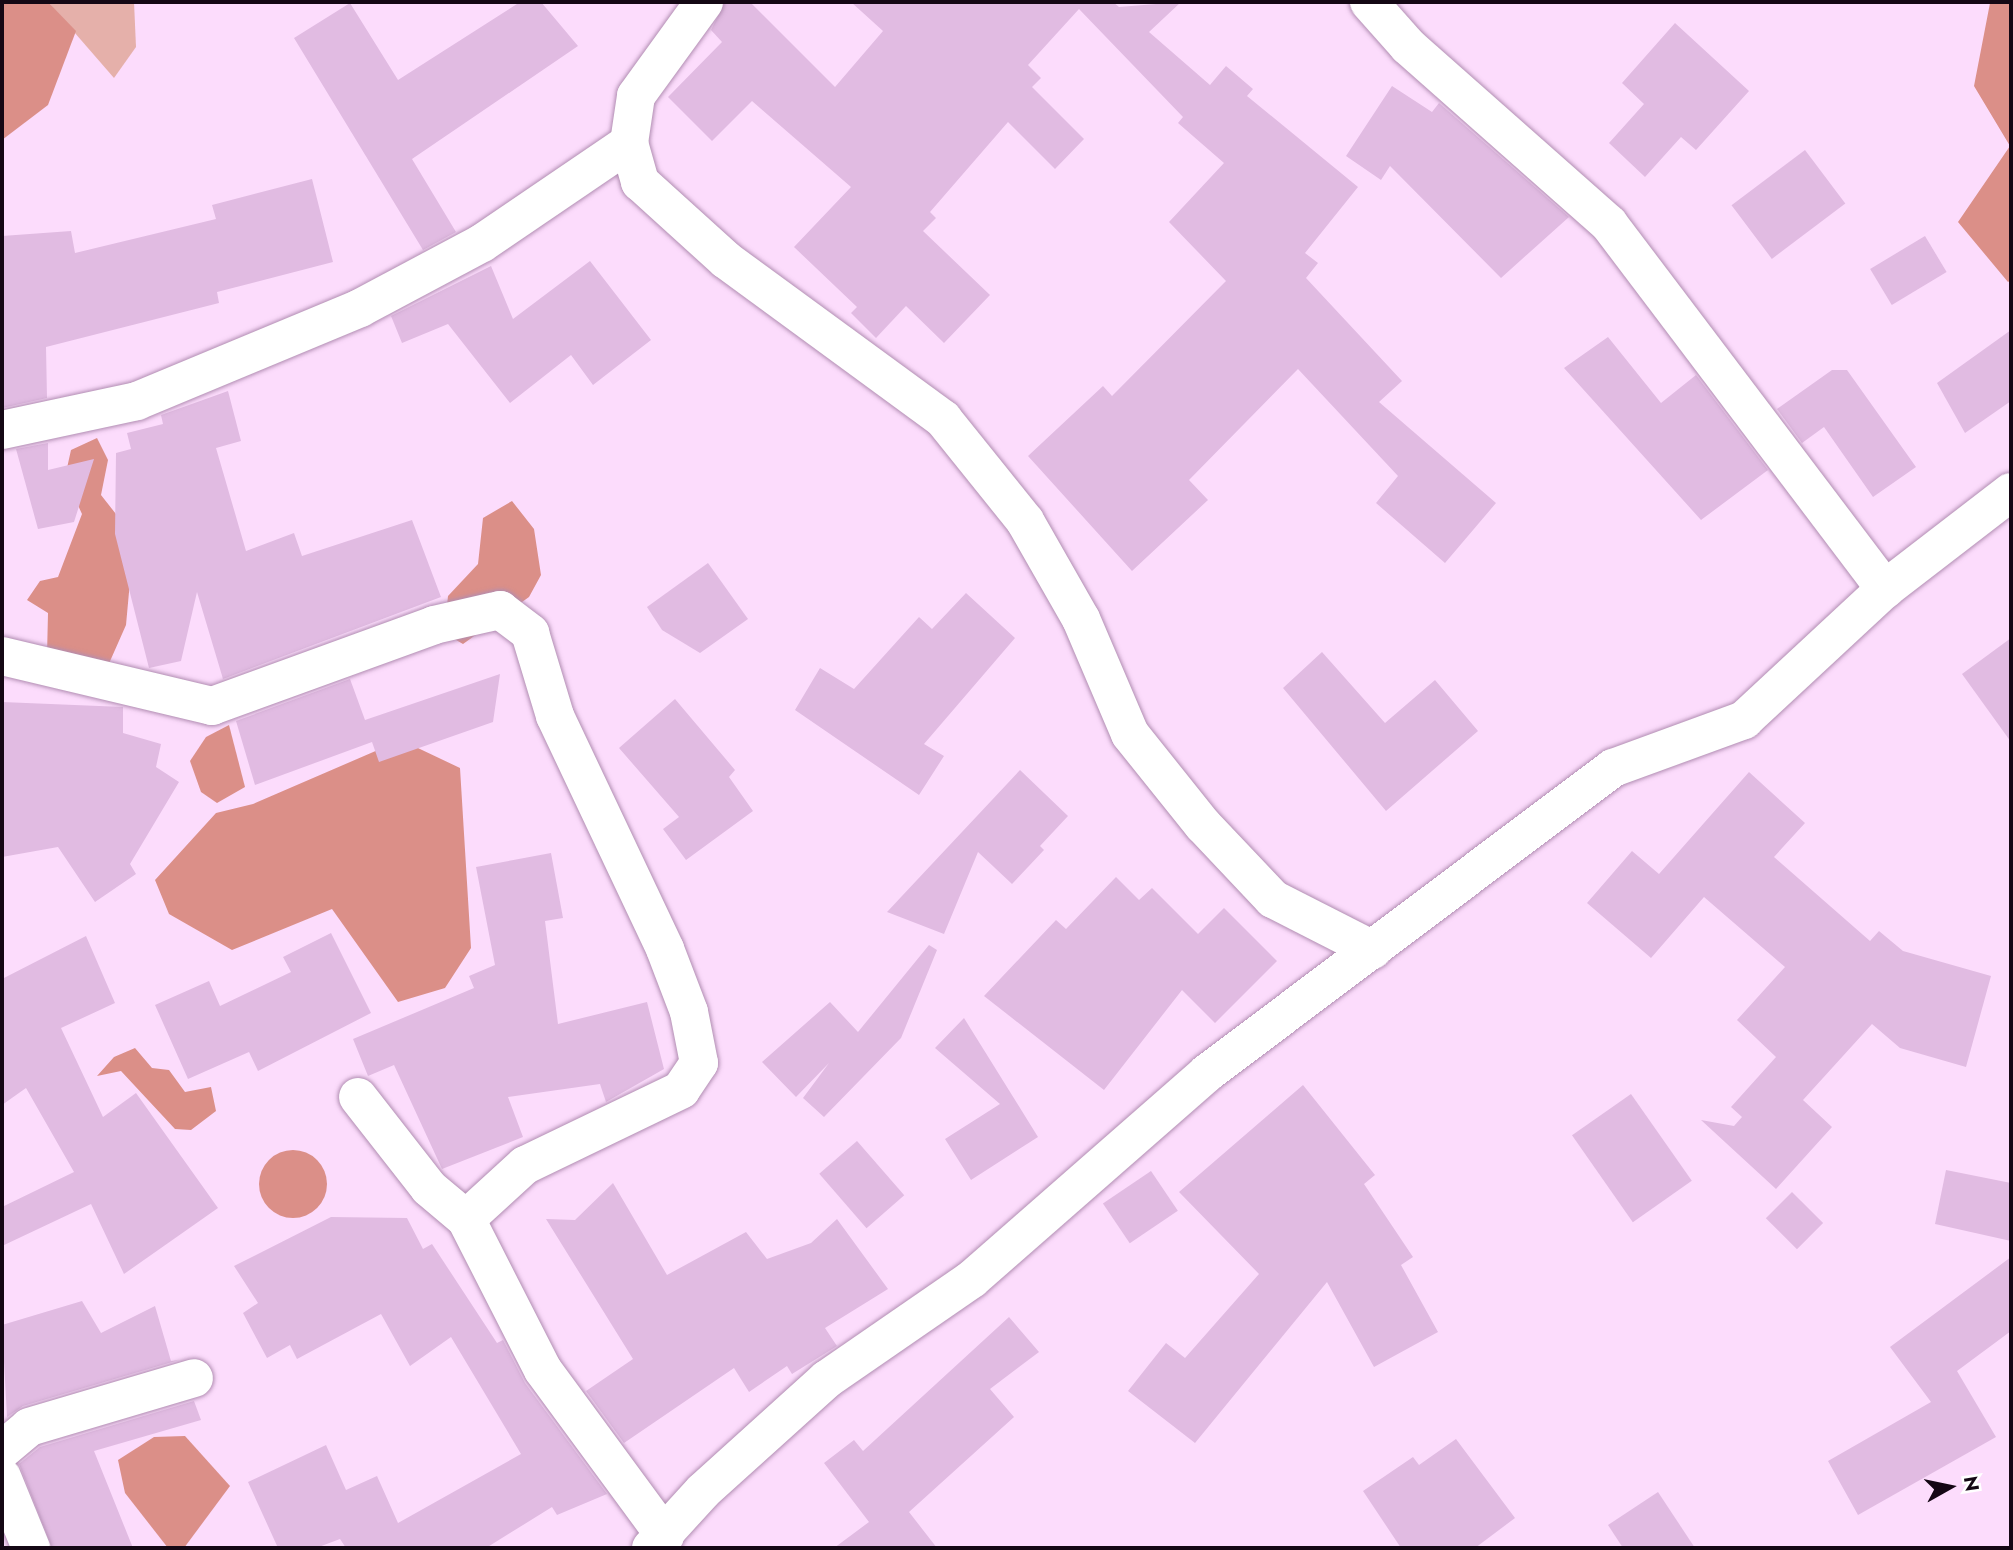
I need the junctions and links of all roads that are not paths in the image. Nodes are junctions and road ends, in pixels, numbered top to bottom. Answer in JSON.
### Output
{"nodes":[{"id":1,"x":704,"y":2,"type":"edge"},
{"id":2,"x":1369,"y":2,"type":"edge"},
{"id":3,"x":629,"y":143,"type":"junction"},
{"id":4,"x":2,"y":430,"type":"edge"},
{"id":5,"x":2011,"y":492,"type":"edge"},
{"id":6,"x":1885,"y":589,"type":"junction"},
{"id":7,"x":2,"y":656,"type":"edge"},
{"id":8,"x":1373,"y":950,"type":"junction"},
{"id":9,"x":358,"y":1097,"type":"dead end"},
{"id":10,"x":466,"y":1219,"type":"junction"},
{"id":11,"x":194,"y":1378,"type":"dead end"},
{"id":12,"x":2,"y":1450,"type":"edge"},
{"id":13,"x":2,"y":1477,"type":"edge"},
{"id":14,"x":658,"y":1542,"type":"edge"},
{"id":15,"x":31,"y":1548,"type":"edge"}],
"edges":[{"from":1,"to":3,"type":"street"},
{"from":2,"to":6,"type":"street"},
{"from":3,"to":4,"type":"street"},
{"from":3,"to":8,"type":"street"},
{"from":5,"to":6,"type":"street"},
{"from":6,"to":8,"type":"street"},
{"from":7,"to":10,"type":"street"},
{"from":8,"to":14,"type":"street"},
{"from":9,"to":10,"type":"street"},
{"from":10,"to":14,"type":"street"},
{"from":11,"to":12,"type":"street"},
{"from":13,"to":15,"type":"street"}]}
